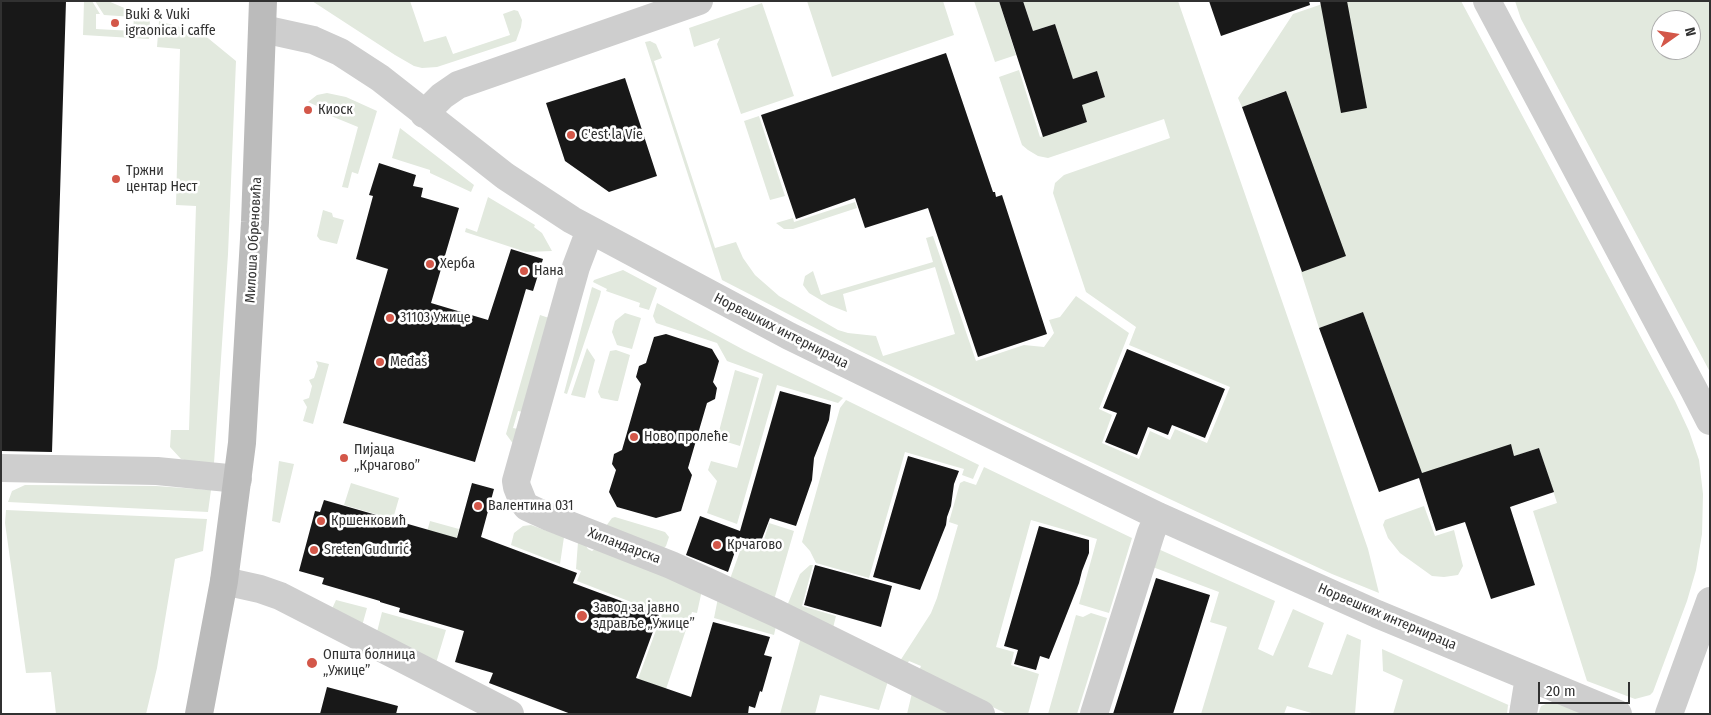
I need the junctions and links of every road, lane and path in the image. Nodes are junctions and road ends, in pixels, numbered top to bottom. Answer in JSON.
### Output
{"nodes":[{"id":1,"x":264,"y":1,"type":"edge"},
{"id":2,"x":699,"y":1,"type":"edge"},
{"id":3,"x":1487,"y":1,"type":"edge"},
{"id":4,"x":263,"y":29,"type":"junction"},
{"id":5,"x":424,"y":114,"type":"junction"},
{"id":6,"x":590,"y":230,"type":"junction"},
{"id":7,"x":1710,"y":421,"type":"edge"},
{"id":8,"x":1,"y":468,"type":"edge"},
{"id":9,"x":238,"y":479,"type":"junction"},
{"id":10,"x":1158,"y":516,"type":"junction"},
{"id":11,"x":224,"y":581,"type":"junction"},
{"id":12,"x":1710,"y":601,"type":"edge"},
{"id":13,"x":1529,"y":677,"type":"junction"},
{"id":14,"x":199,"y":714,"type":"edge"},
{"id":15,"x":510,"y":714,"type":"edge"},
{"id":16,"x":981,"y":714,"type":"edge"},
{"id":17,"x":1094,"y":714,"type":"edge"},
{"id":18,"x":1523,"y":714,"type":"edge"},
{"id":19,"x":1618,"y":714,"type":"edge"},
{"id":20,"x":1669,"y":714,"type":"edge"}],
"edges":[{"from":1,"to":4,"type":"street","name":"Милоша Обреновића"},
{"from":2,"to":5,"type":"street"},
{"from":3,"to":7,"type":"street"},
{"from":4,"to":5,"type":"street","name":"Норвешких интернираца"},
{"from":4,"to":9,"type":"street","name":"Милоша Обреновића"},
{"from":5,"to":6,"type":"street","name":"Норвешких интернираца"},
{"from":6,"to":10,"type":"street","name":"Норвешких интернираца"},
{"from":6,"to":16,"type":"street","name":"Хиландарска"},
{"from":8,"to":9,"type":"street"},
{"from":9,"to":11,"type":"street","name":"Милоша Обреновића"},
{"from":10,"to":13,"type":"street","name":"Норвешких интернираца"},
{"from":10,"to":17,"type":"street"},
{"from":11,"to":14,"type":"street","name":"Милоша Обреновића"},
{"from":11,"to":15,"type":"street"},
{"from":12,"to":20,"type":"street"},
{"from":13,"to":18,"type":"street"},
{"from":13,"to":19,"type":"street","name":"Норвешких интернираца"}]}
